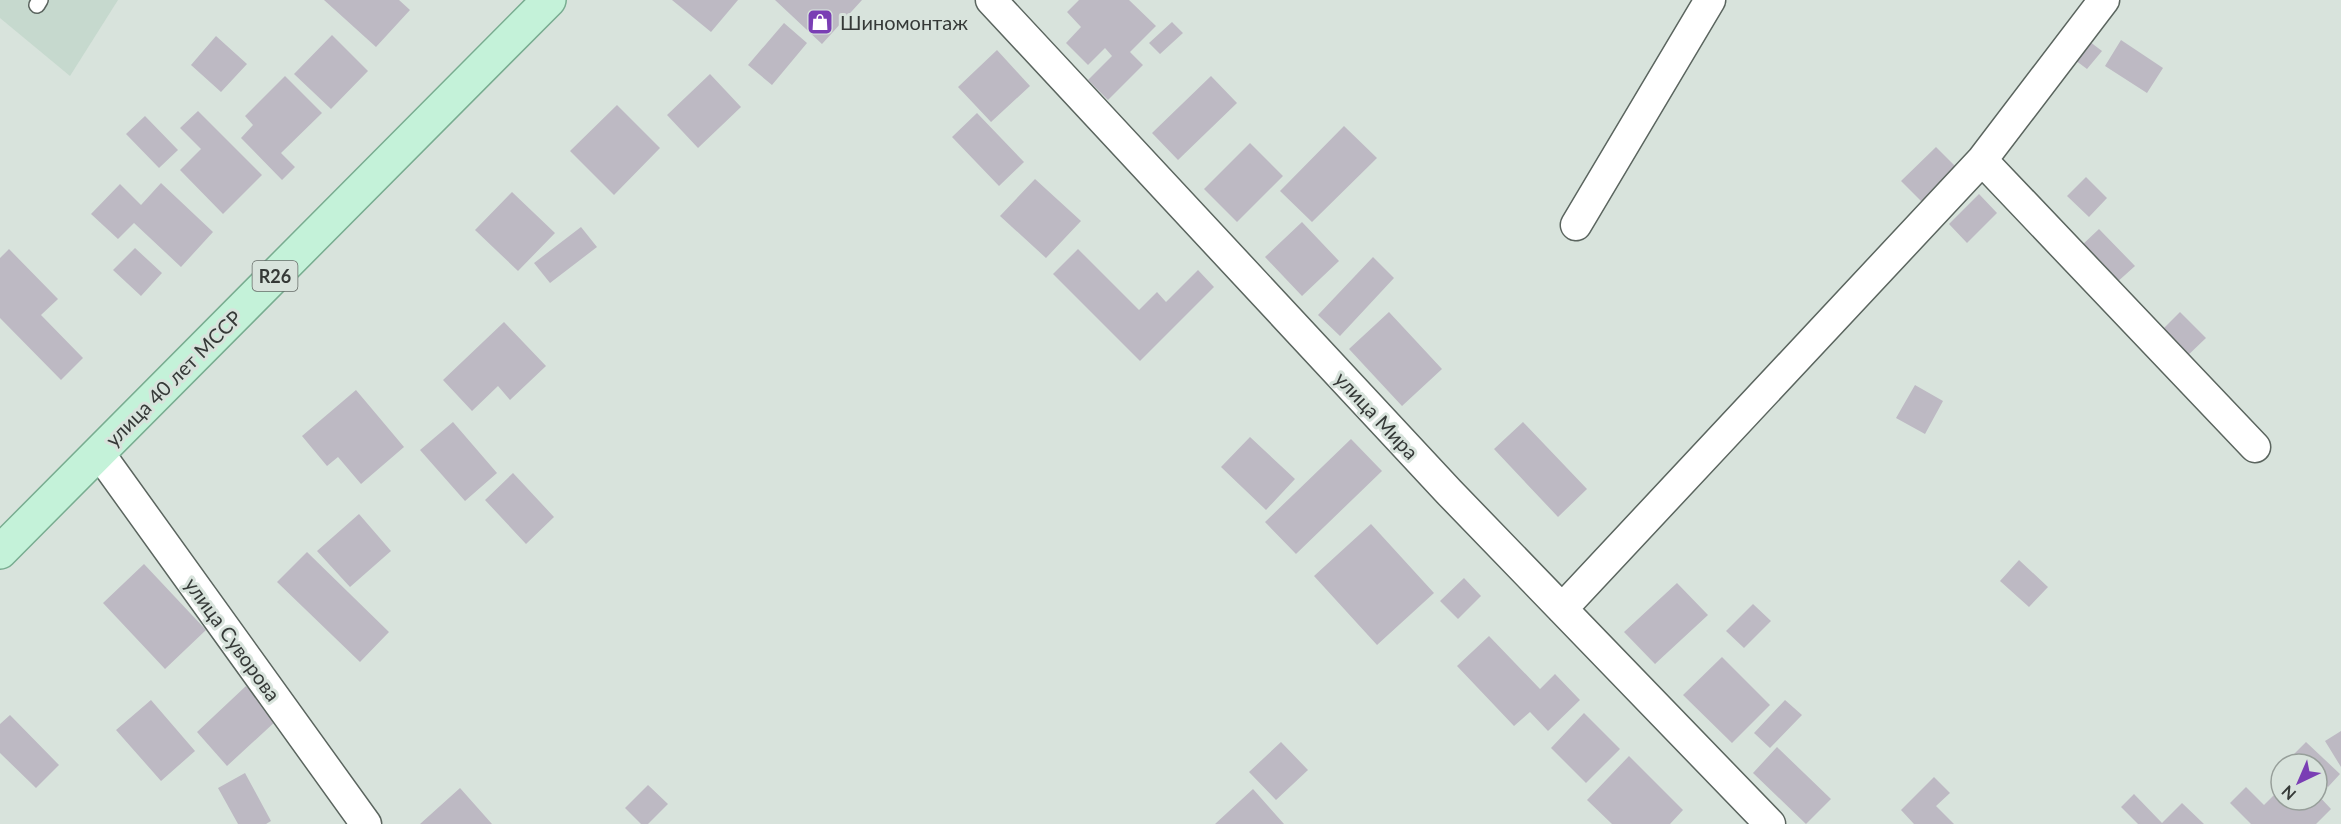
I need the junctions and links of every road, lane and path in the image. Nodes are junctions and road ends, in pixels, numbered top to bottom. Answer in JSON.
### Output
{"nodes":[{"id":1,"x":549,"y":0,"type":"edge"},
{"id":2,"x":991,"y":0,"type":"edge"},
{"id":3,"x":1710,"y":0,"type":"edge"},
{"id":4,"x":2104,"y":0,"type":"edge"},
{"id":5,"x":1982,"y":160,"type":"junction"},
{"id":6,"x":1576,"y":225,"type":"dead end"},
{"id":7,"x":2255,"y":447,"type":"dead end"},
{"id":8,"x":99,"y":453,"type":"junction"},
{"id":9,"x":0,"y":552,"type":"edge"},
{"id":10,"x":1562,"y":609,"type":"junction"},
{"id":11,"x":366,"y":824,"type":"edge"},
{"id":12,"x":1770,"y":824,"type":"edge"}],
"edges":[{"from":1,"to":8,"type":"main road","name":"улица 40 лет МССР","number":"R26"},
{"from":2,"to":10,"type":"street","name":"улица Мира"},
{"from":3,"to":6,"type":"street"},
{"from":4,"to":5,"type":"street"},
{"from":5,"to":7,"type":"street"},
{"from":5,"to":10,"type":"street"},
{"from":8,"to":9,"type":"main road","name":"улица 40 лет МССР","number":"R26"},
{"from":8,"to":11,"type":"street","name":"улица Суворова"},
{"from":10,"to":12,"type":"street","name":"улица Мира"}]}
